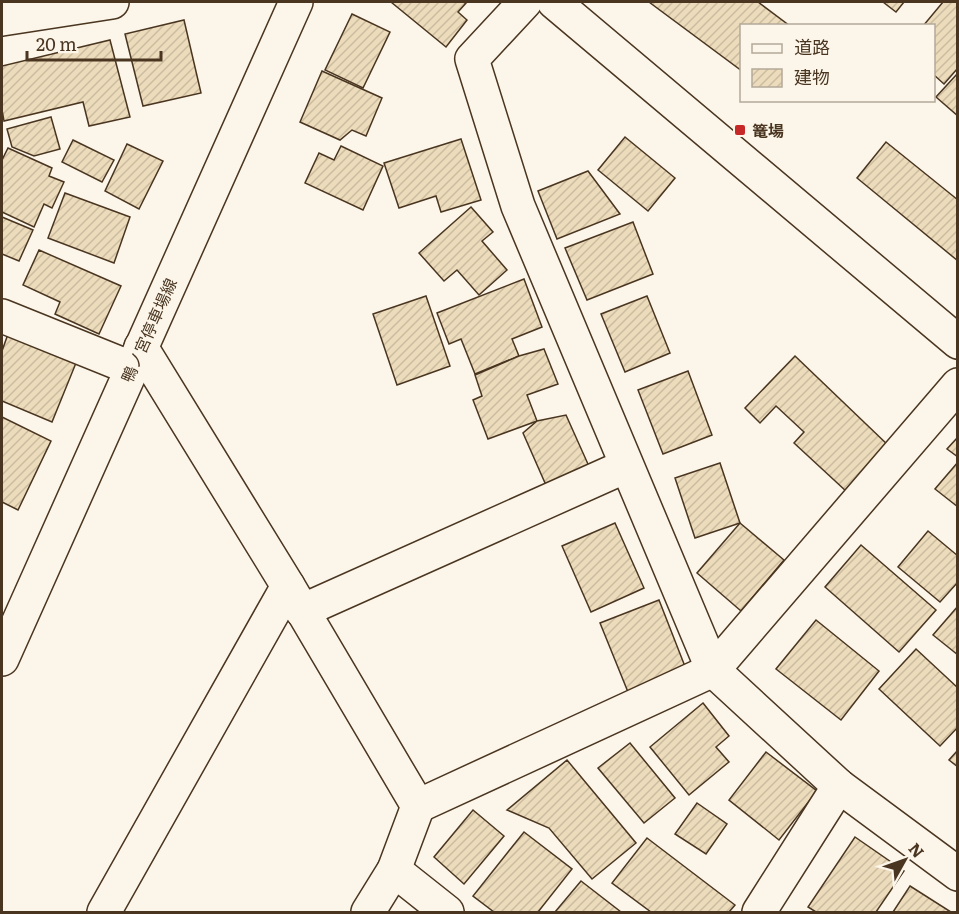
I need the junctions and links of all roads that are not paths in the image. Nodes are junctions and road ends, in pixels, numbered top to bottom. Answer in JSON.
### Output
{"nodes":[{"id":1,"x":112,"y":2,"type":"edge"},
{"id":2,"x":296,"y":2,"type":"edge"},
{"id":3,"x":525,"y":2,"type":"edge"},
{"id":4,"x":554,"y":2,"type":"edge"},
{"id":5,"x":2,"y":19,"type":"edge"},
{"id":6,"x":2,"y":316,"type":"edge"},
{"id":7,"x":957,"y":342,"type":"edge"},
{"id":8,"x":136,"y":357,"type":"junction"},
{"id":9,"x":957,"y":385,"type":"edge"},
{"id":10,"x":626,"y":466,"type":"junction"},
{"id":11,"x":295,"y":598,"type":"junction"},
{"id":12,"x":2,"y":658,"type":"edge"},
{"id":13,"x":713,"y":670,"type":"junction"},
{"id":14,"x":839,"y":786,"type":"junction"},
{"id":15,"x":418,"y":806,"type":"junction"},
{"id":16,"x":394,"y":870,"type":"junction"},
{"id":17,"x":957,"y":874,"type":"edge"},
{"id":18,"x":104,"y":912,"type":"edge"},
{"id":19,"x":368,"y":912,"type":"edge"},
{"id":20,"x":447,"y":912,"type":"edge"},
{"id":21,"x":759,"y":912,"type":"edge"}],
"edges":[{"from":1,"to":5,"type":"street"},
{"from":2,"to":8,"type":"street","name":"鴨ノ宮停車場線"},
{"from":3,"to":10,"type":"street"},
{"from":4,"to":7,"type":"street"},
{"from":6,"to":8,"type":"street"},
{"from":8,"to":11,"type":"street"},
{"from":8,"to":12,"type":"street","name":"鴨ノ宮停車場線"},
{"from":9,"to":13,"type":"street"},
{"from":10,"to":11,"type":"street"},
{"from":10,"to":13,"type":"street"},
{"from":11,"to":15,"type":"street"},
{"from":11,"to":18,"type":"street"},
{"from":13,"to":14,"type":"street"},
{"from":13,"to":15,"type":"street"},
{"from":14,"to":17,"type":"street"},
{"from":14,"to":21,"type":"street"},
{"from":15,"to":16,"type":"street"},
{"from":16,"to":19,"type":"street"},
{"from":16,"to":20,"type":"street"}]}
